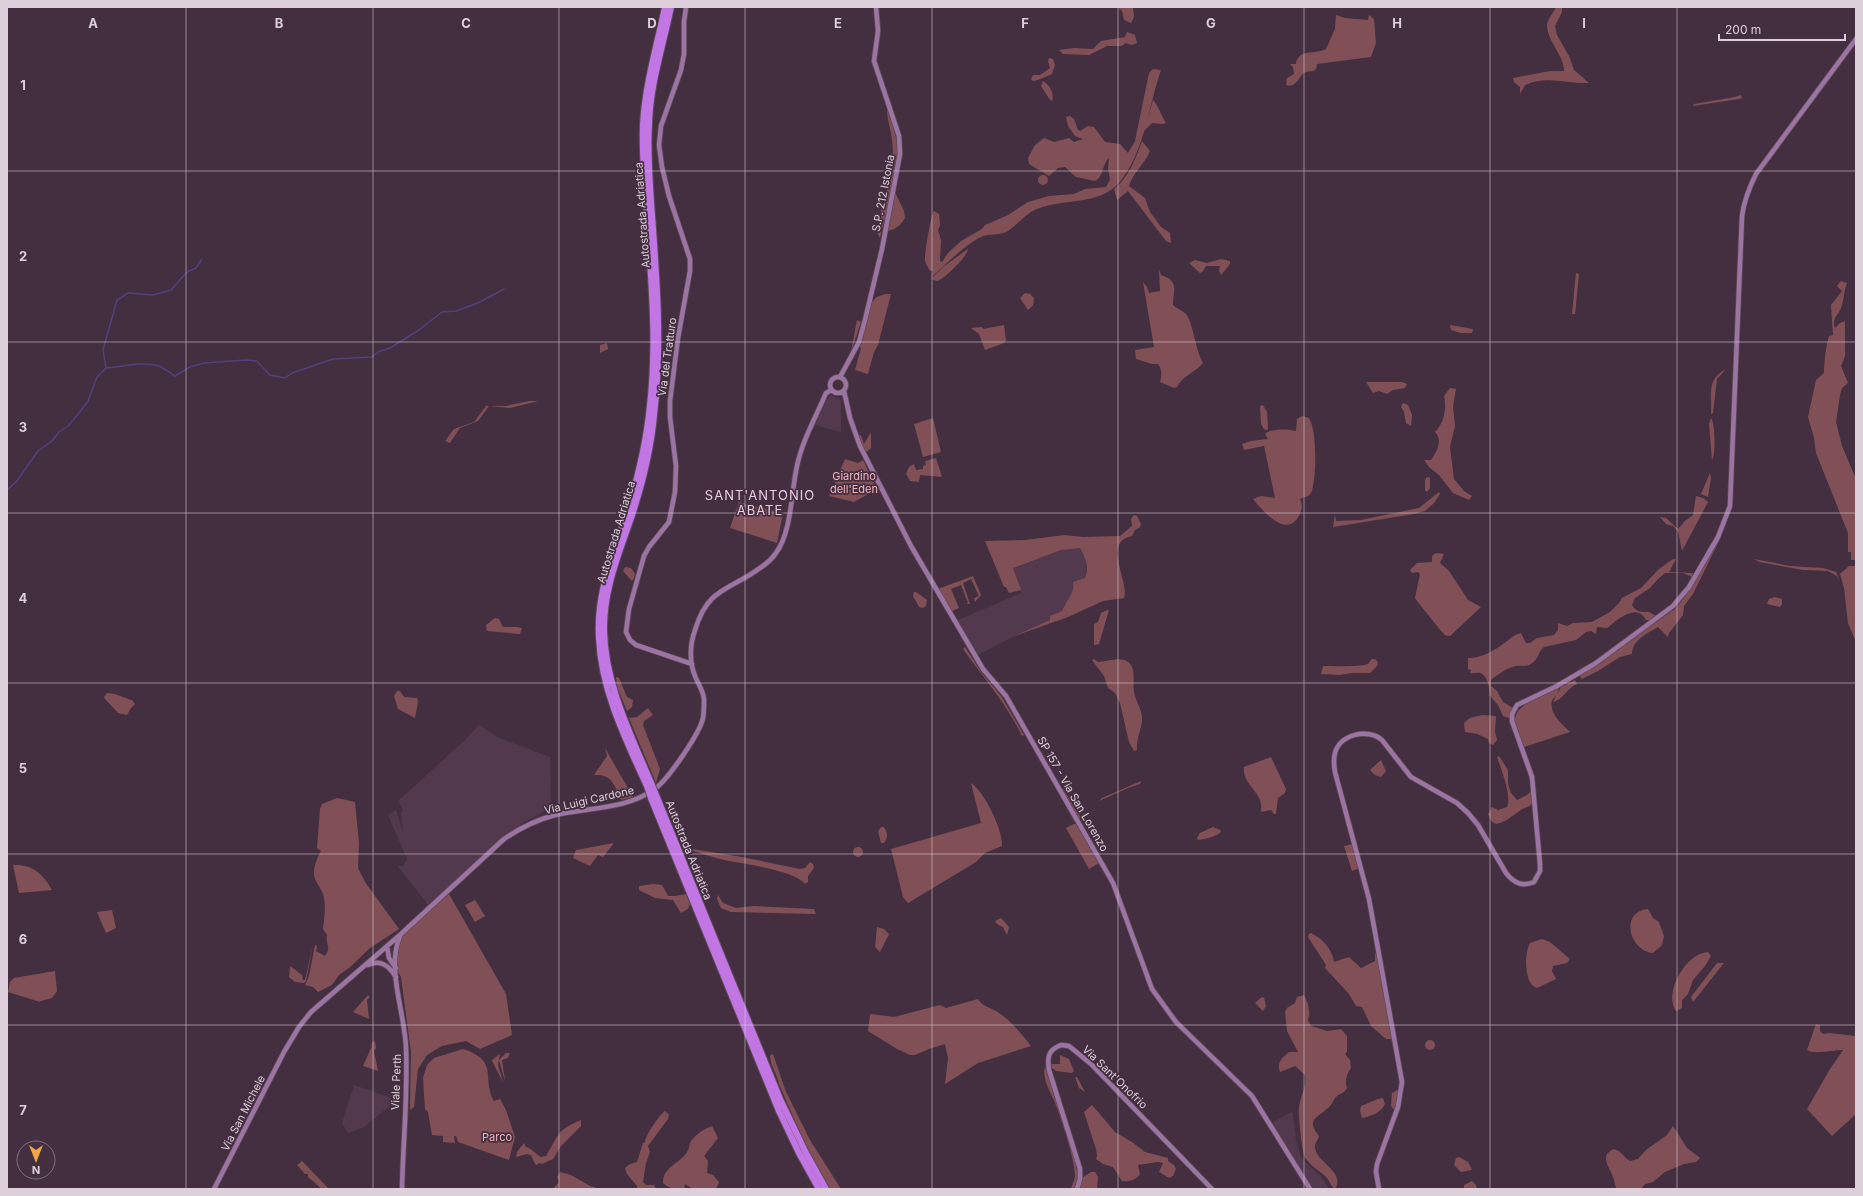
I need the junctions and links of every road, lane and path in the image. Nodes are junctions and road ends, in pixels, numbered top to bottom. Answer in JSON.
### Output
{"nodes":[{"id":1,"x":665,"y":7,"type":"edge"},
{"id":2,"x":670,"y":7,"type":"edge"},
{"id":3,"x":686,"y":7,"type":"edge"},
{"id":4,"x":876,"y":7,"type":"edge"},
{"id":5,"x":1856,"y":40,"type":"edge"},
{"id":6,"x":873,"y":289,"type":"joint"},
{"id":7,"x":840,"y":377,"type":"junction"},
{"id":8,"x":832,"y":390,"type":"junction"},
{"id":9,"x":844,"y":391,"type":"junction"},
{"id":10,"x":615,"y":555,"type":"junction"},
{"id":11,"x":692,"y":664,"type":"junction"},
{"id":12,"x":654,"y":796,"type":"junction"},
{"id":13,"x":401,"y":934,"type":"junction"},
{"id":14,"x":387,"y":946,"type":"junction"},
{"id":15,"x":396,"y":957,"type":"junction"},
{"id":16,"x":364,"y":967,"type":"junction"},
{"id":17,"x":396,"y":969,"type":"junction"},
{"id":18,"x":396,"y":977,"type":"junction"},
{"id":19,"x":288,"y":1044,"type":"joint"},
{"id":20,"x":214,"y":1189,"type":"edge"},
{"id":21,"x":402,"y":1189,"type":"edge"},
{"id":22,"x":819,"y":1189,"type":"edge"},
{"id":23,"x":826,"y":1189,"type":"edge"},
{"id":24,"x":1077,"y":1189,"type":"edge"},
{"id":25,"x":1212,"y":1189,"type":"edge"},
{"id":26,"x":1310,"y":1189,"type":"edge"},
{"id":27,"x":1379,"y":1189,"type":"edge"}],
"edges":[{"from":1,"to":10,"type":"highway","name":"Autostrada Adriatica"},
{"from":2,"to":10,"type":"highway","name":"Autostrada Adriatica"},
{"from":3,"to":11,"type":"main road","name":"Via del Tratturo"},
{"from":4,"to":6,"type":"main road","name":"S.P. 212 Istonia"},
{"from":5,"to":27,"type":"main road"},
{"from":6,"to":7,"type":"main road","name":"Via Luigi Cardone"},
{"from":7,"to":8,"type":"main road","name":"Via Luigi Cardone"},
{"from":7,"to":9,"type":"main road"},
{"from":8,"to":9,"type":"main road"},
{"from":8,"to":11,"type":"main road","name":"Via Luigi Cardone"},
{"from":9,"to":26,"type":"main road","name":"SP 157 - Via San Lorenzo"},
{"from":10,"to":12,"type":"highway","name":"Autostrada Adriatica","bridge":true},
{"from":11,"to":13,"type":"main road","name":"Via Luigi Cardone"},
{"from":12,"to":22,"type":"highway","name":"Autostrada Adriatica"},
{"from":12,"to":23,"type":"highway","name":"Autostrada Adriatica"},
{"from":13,"to":14,"type":"main road","name":"Via Luigi Cardone"},
{"from":13,"to":15,"type":"main road","name":"Viale Perth"},
{"from":14,"to":15,"type":"main road"},
{"from":14,"to":16,"type":"main road","name":"Via Luigi Cardone"},
{"from":14,"to":17,"type":"main road","name":"Viale Perth"},
{"from":15,"to":17,"type":"main road","name":"Viale Perth"},
{"from":16,"to":18,"type":"main road"},
{"from":16,"to":19,"type":"main road","name":"Via Luigi Cardone"},
{"from":17,"to":18,"type":"main road","name":"Viale Perth"},
{"from":18,"to":21,"type":"main road","name":"Viale Perth"},
{"from":19,"to":20,"type":"main road","name":"Via San Michele"},
{"from":24,"to":25,"type":"main road","name":"Via Sant'Onofrio"}]}
